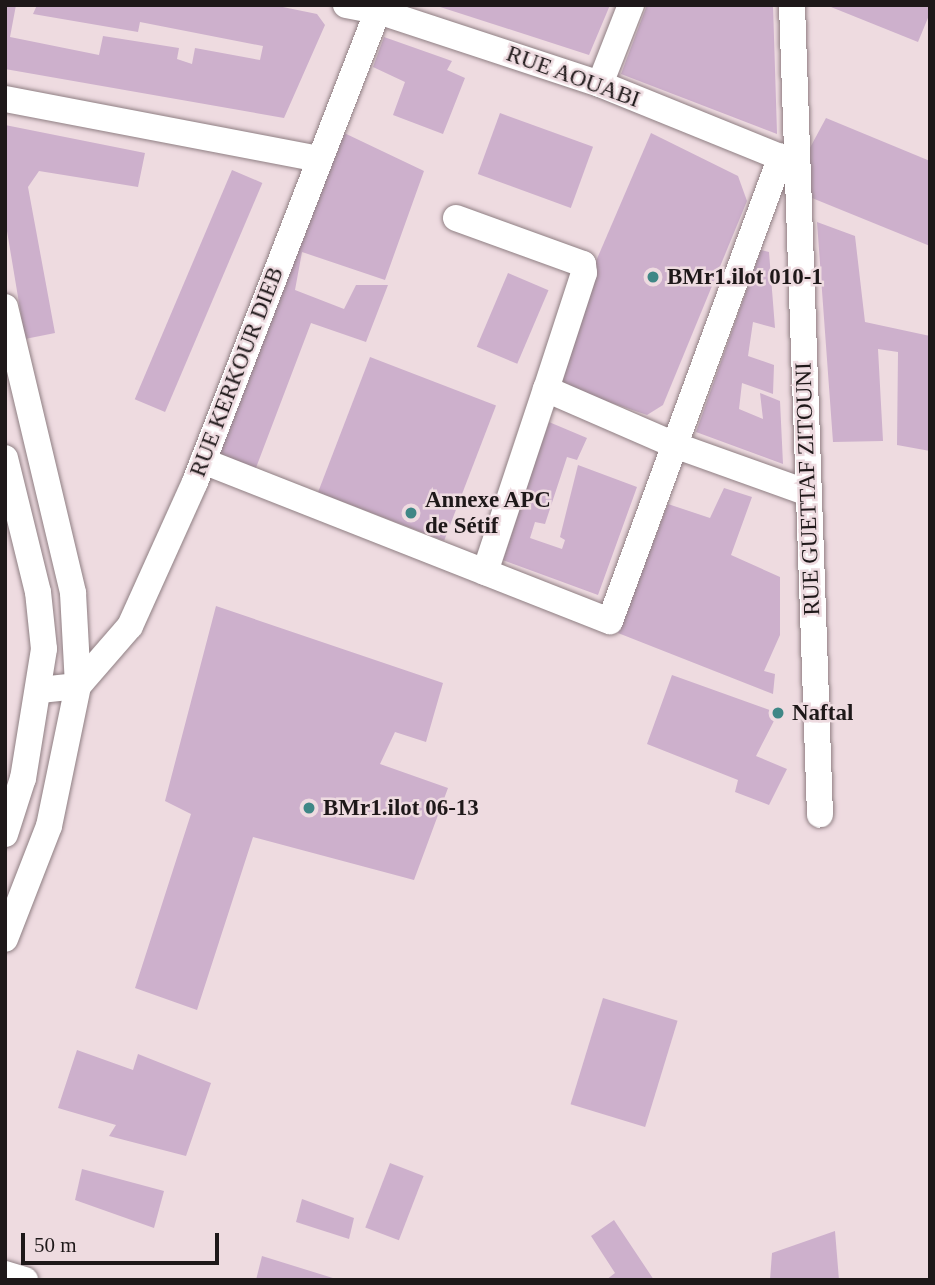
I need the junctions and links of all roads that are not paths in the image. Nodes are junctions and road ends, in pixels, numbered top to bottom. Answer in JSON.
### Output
{"nodes":[{"id":1,"x":346,"y":5,"type":"edge"},
{"id":2,"x":631,"y":5,"type":"edge"},
{"id":3,"x":792,"y":5,"type":"edge"},
{"id":4,"x":379,"y":8,"type":"edge"},
{"id":5,"x":600,"y":84,"type":"junction"},
{"id":6,"x":5,"y":99,"type":"edge"},
{"id":7,"x":319,"y":159,"type":"junction"},
{"id":8,"x":788,"y":160,"type":"junction"},
{"id":9,"x":456,"y":218,"type":"dead end"},
{"id":10,"x":5,"y":307,"type":"edge"},
{"id":11,"x":546,"y":389,"type":"junction"},
{"id":12,"x":677,"y":446,"type":"junction"},
{"id":13,"x":5,"y":458,"type":"edge"},
{"id":14,"x":203,"y":461,"type":"junction"},
{"id":15,"x":808,"y":493,"type":"junction"},
{"id":16,"x":485,"y":572,"type":"junction"},
{"id":17,"x":78,"y":686,"type":"junction"},
{"id":18,"x":40,"y":690,"type":"junction"},
{"id":19,"x":820,"y":815,"type":"dead end"},
{"id":20,"x":5,"y":834,"type":"edge"},
{"id":21,"x":5,"y":939,"type":"edge"},
{"id":22,"x":5,"y":1274,"type":"edge"},
{"id":23,"x":25,"y":1280,"type":"edge"}],
"edges":[{"from":1,"to":4,"type":"street","name":"RUE AOUABI"},
{"from":2,"to":5,"type":"street"},
{"from":3,"to":8,"type":"street","name":"RUE GUETTAF ZITOUNI"},
{"from":4,"to":5,"type":"street","name":"RUE AOUABI"},
{"from":4,"to":7,"type":"street","name":"RUE KERKOUR DIEB"},
{"from":5,"to":8,"type":"street","name":"RUE AOUABI"},
{"from":6,"to":7,"type":"street"},
{"from":7,"to":14,"type":"street","name":"RUE KERKOUR DIEB"},
{"from":8,"to":12,"type":"street"},
{"from":8,"to":15,"type":"street","name":"RUE GUETTAF ZITOUNI"},
{"from":9,"to":11,"type":"street"},
{"from":10,"to":17,"type":"street"},
{"from":11,"to":12,"type":"street"},
{"from":11,"to":16,"type":"street"},
{"from":12,"to":15,"type":"street"},
{"from":12,"to":16,"type":"street"},
{"from":13,"to":18,"type":"street"},
{"from":14,"to":16,"type":"street"},
{"from":14,"to":17,"type":"street","name":"RUE KERKOUR DIEB"},
{"from":15,"to":19,"type":"street","name":"RUE GUETTAF ZITOUNI"},
{"from":17,"to":18,"type":"street"},
{"from":17,"to":21,"type":"street"},
{"from":18,"to":20,"type":"street"},
{"from":22,"to":23,"type":"street"}]}
